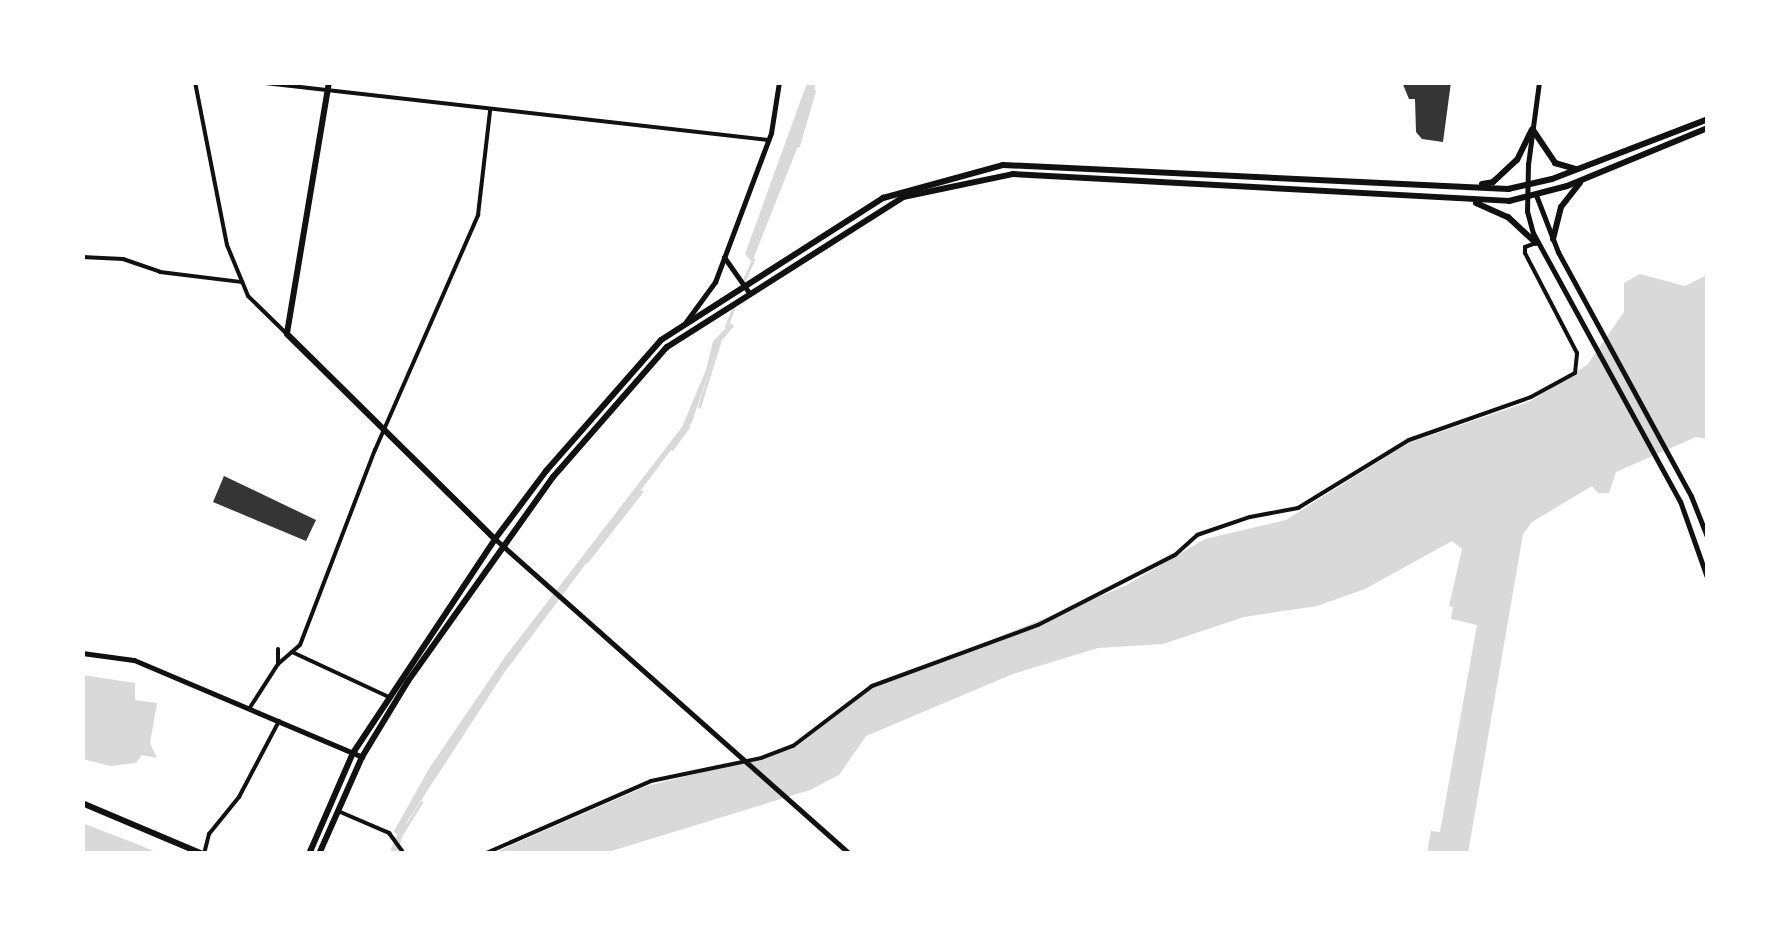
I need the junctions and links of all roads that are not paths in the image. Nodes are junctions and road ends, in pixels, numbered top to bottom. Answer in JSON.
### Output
{"nodes":[{"id":1,"x":195,"y":82,"type":"edge"},
{"id":2,"x":256,"y":82,"type":"edge"},
{"id":3,"x":778,"y":82,"type":"edge"},
{"id":4,"x":1538,"y":82,"type":"edge"},
{"id":5,"x":329,"y":86,"type":"edge"},
{"id":6,"x":490,"y":111,"type":"junction"},
{"id":7,"x":1708,"y":119,"type":"edge"},
{"id":8,"x":1708,"y":128,"type":"edge"},
{"id":9,"x":1532,"y":129,"type":"junction"},
{"id":10,"x":768,"y":140,"type":"junction"},
{"id":11,"x":1589,"y":166,"type":"junction"},
{"id":12,"x":1582,"y":180,"type":"junction"},
{"id":13,"x":1529,"y":184,"type":"junction"},
{"id":14,"x":1461,"y":186,"type":"junction"},
{"id":15,"x":1532,"y":196,"type":"junction"},
{"id":16,"x":1460,"y":199,"type":"junction"},
{"id":17,"x":1553,"y":239,"type":"junction"},
{"id":18,"x":1536,"y":243,"type":"junction"},
{"id":19,"x":82,"y":256,"type":"edge"},
{"id":20,"x":724,"y":257,"type":"junction"},
{"id":21,"x":242,"y":282,"type":"junction"},
{"id":22,"x":744,"y":286,"type":"junction"},
{"id":23,"x":750,"y":294,"type":"junction"},
{"id":24,"x":683,"y":325,"type":"junction"},
{"id":25,"x":287,"y":334,"type":"junction"},
{"id":26,"x":386,"y":432,"type":"junction"},
{"id":27,"x":495,"y":539,"type":"junction"},
{"id":28,"x":1708,"y":539,"type":"edge"},
{"id":29,"x":502,"y":545,"type":"junction"},
{"id":30,"x":1706,"y":571,"type":"edge"},
{"id":31,"x":1708,"y":580,"type":"edge"},
{"id":32,"x":278,"y":649,"type":"dead end"},
{"id":33,"x":82,"y":652,"type":"edge"},
{"id":34,"x":292,"y":652,"type":"junction"},
{"id":35,"x":278,"y":664,"type":"junction"},
{"id":36,"x":388,"y":697,"type":"junction"},
{"id":37,"x":249,"y":709,"type":"junction"},
{"id":38,"x":279,"y":722,"type":"junction"},
{"id":39,"x":353,"y":752,"type":"junction"},
{"id":40,"x":362,"y":757,"type":"junction"},
{"id":41,"x":82,"y":803,"type":"edge"},
{"id":42,"x":338,"y":811,"type":"junction"},
{"id":43,"x":203,"y":854,"type":"edge"},
{"id":44,"x":309,"y":854,"type":"edge"},
{"id":45,"x":319,"y":854,"type":"edge"},
{"id":46,"x":404,"y":854,"type":"edge"},
{"id":47,"x":484,"y":854,"type":"edge"},
{"id":48,"x":850,"y":854,"type":"edge"}],
"edges":[{"from":1,"to":21,"type":"street"},
{"from":2,"to":5,"type":"street"},
{"from":3,"to":10,"type":"street"},
{"from":4,"to":9,"type":"street"},
{"from":5,"to":6,"type":"street"},
{"from":5,"to":25,"type":"main road"},
{"from":6,"to":10,"type":"street"},
{"from":6,"to":26,"type":"street"},
{"from":7,"to":11,"type":"main road"},
{"from":8,"to":12,"type":"main road"},
{"from":9,"to":11,"type":"main road"},
{"from":9,"to":13,"type":"street"},
{"from":9,"to":14,"type":"main road"},
{"from":10,"to":20,"type":"street"},
{"from":11,"to":13,"type":"main road"},
{"from":12,"to":15,"type":"main road"},
{"from":12,"to":17,"type":"main road"},
{"from":13,"to":14,"type":"main road"},
{"from":13,"to":15,"type":"street"},
{"from":14,"to":22,"type":"main road"},
{"from":15,"to":16,"type":"main road"},
{"from":15,"to":17,"type":"street"},
{"from":15,"to":18,"type":"street"},
{"from":16,"to":18,"type":"main road"},
{"from":16,"to":23,"type":"main road"},
{"from":17,"to":28,"type":"street"},
{"from":18,"to":30,"type":"street"},
{"from":18,"to":47,"type":"street"},
{"from":19,"to":21,"type":"street"},
{"from":20,"to":22,"type":"street"},
{"from":20,"to":24,"type":"street"},
{"from":21,"to":25,"type":"street"},
{"from":22,"to":23,"type":"street"},
{"from":22,"to":24,"type":"main road"},
{"from":23,"to":29,"type":"main road"},
{"from":24,"to":27,"type":"main road"},
{"from":25,"to":26,"type":"main road"},
{"from":26,"to":27,"type":"main road"},
{"from":26,"to":34,"type":"street"},
{"from":27,"to":29,"type":"street"},
{"from":27,"to":36,"type":"main road"},
{"from":29,"to":40,"type":"main road"},
{"from":29,"to":48,"type":"street"},
{"from":30,"to":31,"type":"street"},
{"from":32,"to":35,"type":"street"},
{"from":33,"to":37,"type":"street"},
{"from":34,"to":35,"type":"street"},
{"from":34,"to":36,"type":"street"},
{"from":35,"to":37,"type":"street"},
{"from":36,"to":39,"type":"main road"},
{"from":37,"to":38,"type":"street"},
{"from":38,"to":39,"type":"street"},
{"from":38,"to":43,"type":"street"},
{"from":39,"to":40,"type":"street"},
{"from":39,"to":44,"type":"main road"},
{"from":40,"to":42,"type":"main road"},
{"from":41,"to":43,"type":"main road"},
{"from":42,"to":45,"type":"main road"},
{"from":42,"to":46,"type":"street"}]}
